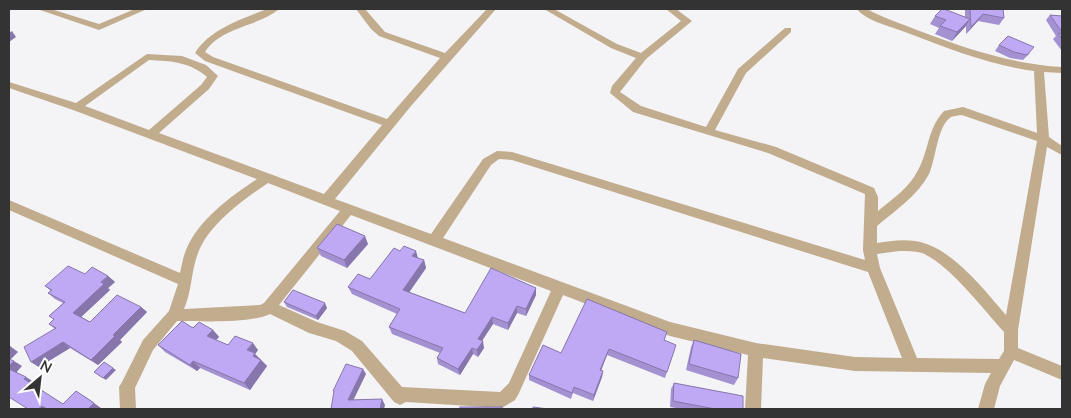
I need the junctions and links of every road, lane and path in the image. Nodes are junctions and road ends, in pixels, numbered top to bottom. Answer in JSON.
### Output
{"nodes":[{"id":1,"x":42,"y":9,"type":"edge"},
{"id":2,"x":142,"y":9,"type":"edge"},
{"id":3,"x":274,"y":9,"type":"edge"},
{"id":4,"x":360,"y":9,"type":"edge"},
{"id":5,"x":492,"y":9,"type":"edge"},
{"id":6,"x":548,"y":9,"type":"edge"},
{"id":7,"x":671,"y":9,"type":"edge"},
{"id":8,"x":861,"y":9,"type":"edge"},
{"id":9,"x":788,"y":30,"type":"dead end"},
{"id":10,"x":446,"y":57,"type":"junction"},
{"id":11,"x":642,"y":57,"type":"junction"},
{"id":12,"x":1039,"y":70,"type":"junction"},
{"id":13,"x":1062,"y":70,"type":"edge"},
{"id":14,"x":9,"y":85,"type":"edge"},
{"id":15,"x":77,"y":107,"type":"junction"},
{"id":16,"x":388,"y":123,"type":"junction"},
{"id":17,"x":709,"y":131,"type":"junction"},
{"id":18,"x":150,"y":135,"type":"junction"},
{"id":19,"x":1044,"y":139,"type":"junction"},
{"id":20,"x":1062,"y":151,"type":"edge"},
{"id":21,"x":266,"y":179,"type":"junction"},
{"id":22,"x":326,"y":201,"type":"junction"},
{"id":23,"x":9,"y":205,"type":"edge"},
{"id":24,"x":349,"y":209,"type":"junction"},
{"id":25,"x":873,"y":222,"type":"junction"},
{"id":26,"x":434,"y":241,"type":"junction"},
{"id":27,"x":870,"y":250,"type":"junction"},
{"id":28,"x":873,"y":268,"type":"junction"},
{"id":29,"x":185,"y":281,"type":"junction"},
{"id":30,"x":560,"y":287,"type":"junction"},
{"id":31,"x":269,"y":307,"type":"junction"},
{"id":32,"x":174,"y":315,"type":"junction"},
{"id":33,"x":1011,"y":330,"type":"junction"},
{"id":34,"x":756,"y":350,"type":"junction"},
{"id":35,"x":1012,"y":352,"type":"junction"},
{"id":36,"x":912,"y":364,"type":"junction"},
{"id":37,"x":1003,"y":366,"type":"junction"},
{"id":38,"x":1062,"y":373,"type":"edge"},
{"id":39,"x":128,"y":409,"type":"edge"},
{"id":40,"x":753,"y":409,"type":"edge"},
{"id":41,"x":986,"y":409,"type":"edge"}],
"edges":[{"from":1,"to":2,"type":"street"},
{"from":3,"to":16,"type":"street"},
{"from":4,"to":10,"type":"street"},
{"from":5,"to":10,"type":"street"},
{"from":6,"to":11,"type":"street"},
{"from":7,"to":11,"type":"street"},
{"from":8,"to":12,"type":"street"},
{"from":9,"to":17,"type":"street"},
{"from":10,"to":16,"type":"street"},
{"from":11,"to":17,"type":"street"},
{"from":12,"to":13,"type":"street"},
{"from":12,"to":19,"type":"street"},
{"from":14,"to":15,"type":"street"},
{"from":15,"to":18,"type":"street"},
{"from":15,"to":18,"type":"street"},
{"from":16,"to":22,"type":"street"},
{"from":17,"to":25,"type":"street"},
{"from":18,"to":21,"type":"street"},
{"from":19,"to":20,"type":"street"},
{"from":19,"to":25,"type":"street"},
{"from":19,"to":33,"type":"street"},
{"from":21,"to":22,"type":"street"},
{"from":21,"to":29,"type":"street"},
{"from":22,"to":24,"type":"street"},
{"from":23,"to":29,"type":"street"},
{"from":24,"to":26,"type":"street"},
{"from":24,"to":31,"type":"street"},
{"from":25,"to":27,"type":"street"},
{"from":26,"to":28,"type":"street"},
{"from":26,"to":30,"type":"street"},
{"from":27,"to":28,"type":"street"},
{"from":27,"to":33,"type":"street"},
{"from":28,"to":36,"type":"street"},
{"from":29,"to":32,"type":"street"},
{"from":30,"to":31,"type":"street"},
{"from":30,"to":34,"type":"street"},
{"from":31,"to":32,"type":"street"},
{"from":32,"to":39,"type":"street"},
{"from":33,"to":35,"type":"street"},
{"from":34,"to":36,"type":"street"},
{"from":34,"to":40,"type":"street"},
{"from":35,"to":37,"type":"street"},
{"from":35,"to":38,"type":"street"},
{"from":36,"to":37,"type":"street"},
{"from":37,"to":41,"type":"street"}]}
